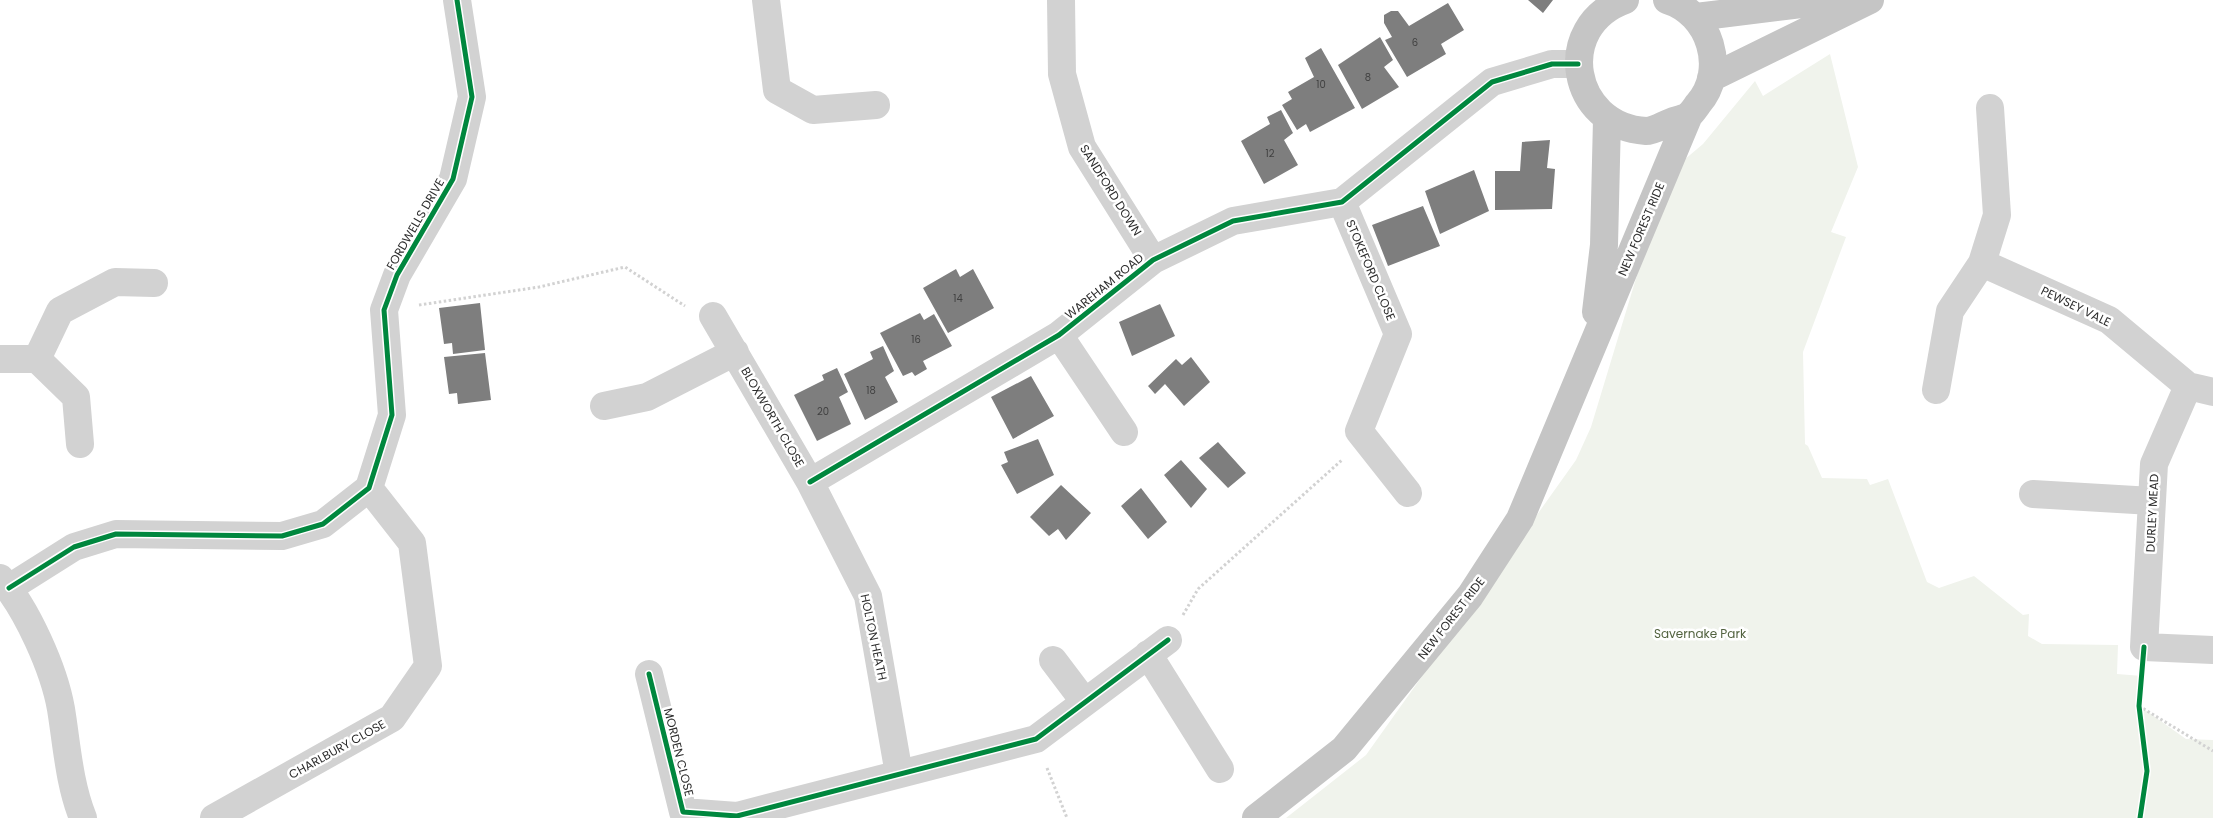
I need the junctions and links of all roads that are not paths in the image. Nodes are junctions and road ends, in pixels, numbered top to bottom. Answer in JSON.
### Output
{"nodes":[{"id":1,"x":457,"y":0,"type":"edge"},
{"id":2,"x":766,"y":0,"type":"edge"},
{"id":3,"x":1061,"y":0,"type":"edge"},
{"id":4,"x":1625,"y":0,"type":"edge"},
{"id":5,"x":1667,"y":0,"type":"edge"},
{"id":6,"x":1834,"y":0,"type":"edge"},
{"id":7,"x":1870,"y":0,"type":"edge"},
{"id":8,"x":1696,"y":17,"type":"junction"},
{"id":9,"x":1578,"y":64,"type":"junction"},
{"id":10,"x":1711,"y":78,"type":"junction"},
{"id":11,"x":876,"y":105,"type":"dead end"},
{"id":12,"x":1990,"y":108,"type":"dead end"},
{"id":13,"x":1689,"y":115,"type":"junction"},
{"id":14,"x":1608,"y":119,"type":"junction"},
{"id":15,"x":1342,"y":202,"type":"junction"},
{"id":16,"x":1153,"y":260,"type":"junction"},
{"id":17,"x":1982,"y":263,"type":"junction"},
{"id":18,"x":154,"y":283,"type":"dead end"},
{"id":19,"x":713,"y":316,"type":"road end"},
{"id":20,"x":1059,"y":335,"type":"junction"},
{"id":21,"x":1593,"y":344,"type":"junction"},
{"id":22,"x":735,"y":352,"type":"junction"},
{"id":23,"x":0,"y":359,"type":"edge"},
{"id":24,"x":37,"y":359,"type":"junction"},
{"id":25,"x":2201,"y":389,"type":"edge"},
{"id":26,"x":1936,"y":390,"type":"dead end"},
{"id":27,"x":604,"y":406,"type":"dead end"},
{"id":28,"x":1124,"y":432,"type":"dead end"},
{"id":29,"x":80,"y":444,"type":"dead end"},
{"id":30,"x":810,"y":482,"type":"junction"},
{"id":31,"x":369,"y":488,"type":"junction"},
{"id":32,"x":1408,"y":493,"type":"dead end"},
{"id":33,"x":2033,"y":494,"type":"dead end"},
{"id":34,"x":2152,"y":502,"type":"junction"},
{"id":35,"x":4,"y":583,"type":"edge"},
{"id":36,"x":2213,"y":650,"type":"edge"},
{"id":37,"x":1053,"y":660,"type":"dead end"},
{"id":38,"x":649,"y":674,"type":"dead end"},
{"id":39,"x":1084,"y":701,"type":"junction"},
{"id":40,"x":1220,"y":769,"type":"dead end"},
{"id":41,"x":899,"y":774,"type":"junction"},
{"id":42,"x":75,"y":810,"type":"edge"},
{"id":43,"x":679,"y":815,"type":"edge"},
{"id":44,"x":737,"y":817,"type":"edge"},
{"id":45,"x":214,"y":818,"type":"edge"},
{"id":46,"x":1256,"y":818,"type":"edge"}],
"edges":[{"from":1,"to":31,"type":"street","name":"FORDWELLS DRIVE"},
{"from":2,"to":11,"type":"street"},
{"from":3,"to":16,"type":"street","name":"SANDFORD DOWN"},
{"from":4,"to":9,"type":"main road","name":"NEW FOREST RIDE"},
{"from":5,"to":8,"type":"main road","name":"NEW FOREST RIDE"},
{"from":6,"to":8,"type":"main road"},
{"from":7,"to":10,"type":"main road"},
{"from":8,"to":10,"type":"main road","name":"NEW FOREST RIDE"},
{"from":9,"to":14,"type":"main road","name":"NEW FOREST RIDE"},
{"from":9,"to":15,"type":"street","name":"WAREHAM ROAD"},
{"from":10,"to":13,"type":"main road","name":"NEW FOREST RIDE"},
{"from":12,"to":17,"type":"street"},
{"from":13,"to":14,"type":"main road","name":"NEW FOREST RIDE"},
{"from":13,"to":21,"type":"main road","name":"NEW FOREST RIDE"},
{"from":14,"to":21,"type":"main road","name":"NEW FOREST RIDE"},
{"from":15,"to":16,"type":"street","name":"WAREHAM ROAD"},
{"from":15,"to":32,"type":"street","name":"STOKEFORD CLOSE"},
{"from":16,"to":20,"type":"street","name":"WAREHAM ROAD"},
{"from":17,"to":25,"type":"street","name":"PEWSEY VALE"},
{"from":17,"to":26,"type":"street"},
{"from":18,"to":24,"type":"street"},
{"from":19,"to":22,"type":"street","name":"BLOXWORTH CLOSE"},
{"from":20,"to":28,"type":"street","name":"WAREHAM ROAD"},
{"from":20,"to":30,"type":"street","name":"WAREHAM ROAD"},
{"from":21,"to":46,"type":"main road","name":"NEW FOREST RIDE"},
{"from":22,"to":27,"type":"street"},
{"from":22,"to":30,"type":"street","name":"BLOXWORTH CLOSE"},
{"from":23,"to":24,"type":"street"},
{"from":24,"to":29,"type":"street"},
{"from":25,"to":34,"type":"street","name":"DURLEY MEAD"},
{"from":30,"to":41,"type":"street","name":"HOLTON HEATH"},
{"from":31,"to":35,"type":"street"},
{"from":31,"to":45,"type":"street","name":"CHARLBURY CLOSE"},
{"from":33,"to":34,"type":"street"},
{"from":34,"to":36,"type":"street","name":"DURLEY MEAD"},
{"from":35,"to":42,"type":"street"},
{"from":37,"to":39,"type":"street"},
{"from":38,"to":43,"type":"street","name":"MORDEN CLOSE"},
{"from":39,"to":40,"type":"street"},
{"from":39,"to":41,"type":"street","name":"MORDEN CLOSE"},
{"from":41,"to":44,"type":"street","name":"MORDEN CLOSE"},
{"from":43,"to":44,"type":"street","name":"MORDEN CLOSE"}]}
